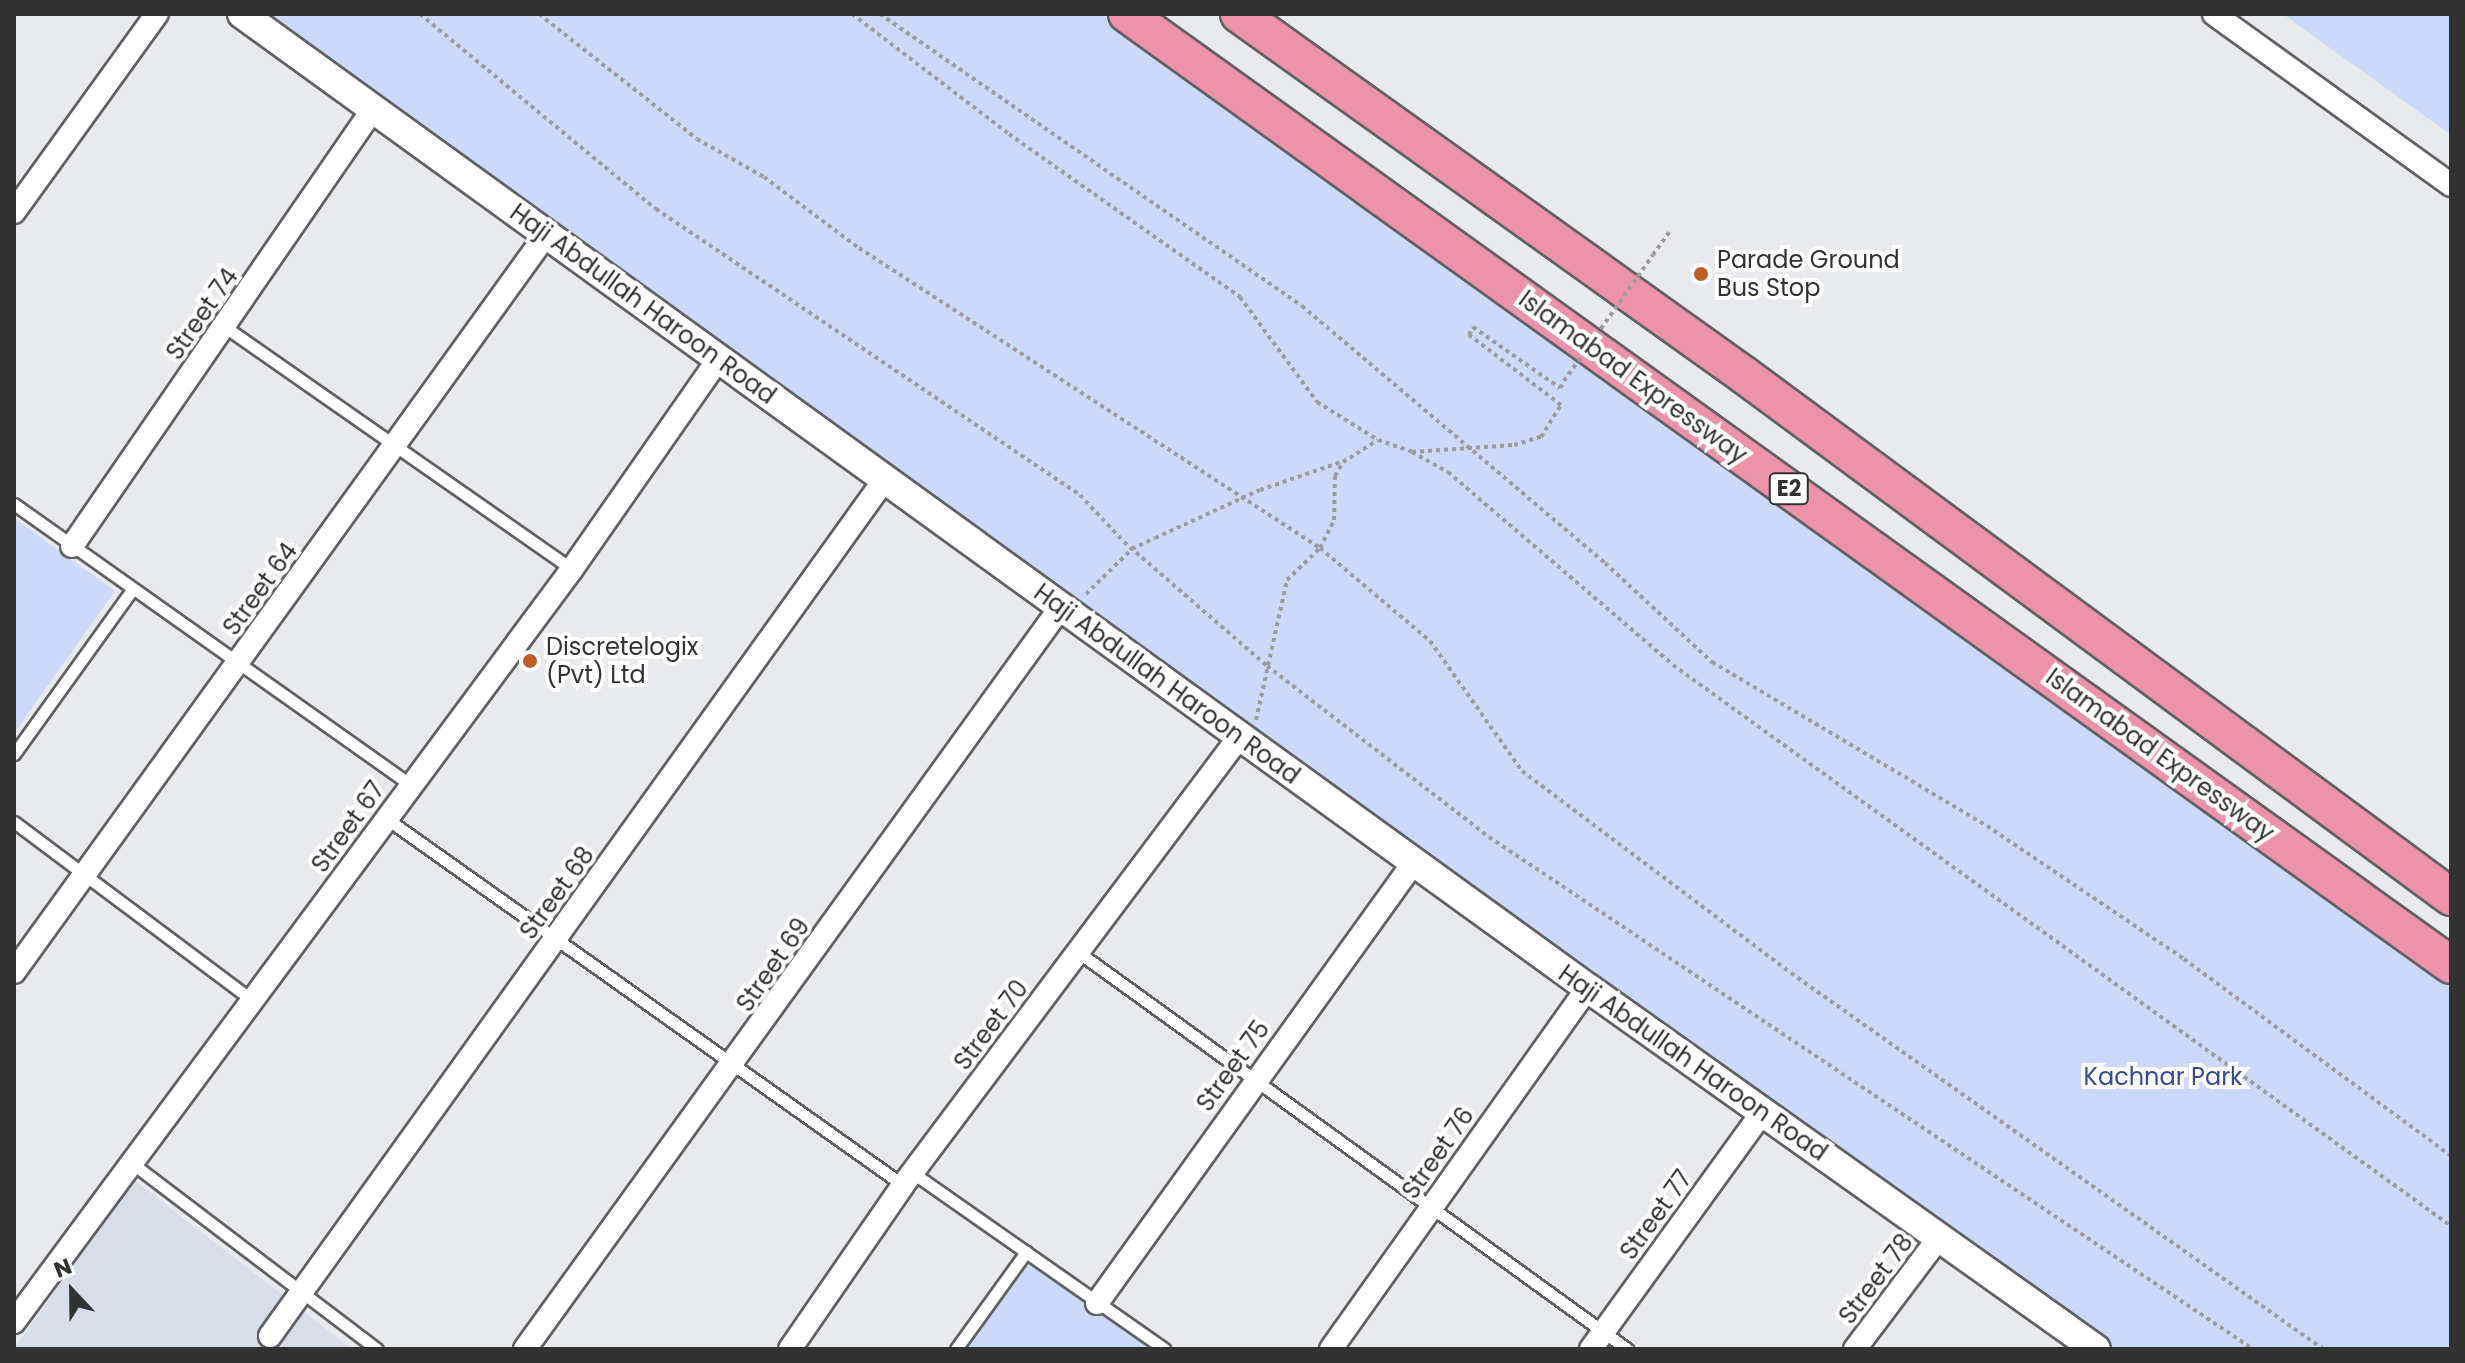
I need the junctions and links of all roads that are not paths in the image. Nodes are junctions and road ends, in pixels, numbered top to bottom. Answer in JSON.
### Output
{"nodes":[{"id":1,"x":157,"y":14,"type":"edge"},
{"id":2,"x":242,"y":14,"type":"edge"},
{"id":3,"x":1127,"y":14,"type":"edge"},
{"id":4,"x":1239,"y":14,"type":"edge"},
{"id":5,"x":2214,"y":14,"type":"edge"},
{"id":6,"x":373,"y":109,"type":"junction"},
{"id":7,"x":2451,"y":185,"type":"edge"},
{"id":8,"x":14,"y":212,"type":"edge"},
{"id":9,"x":546,"y":235,"type":"junction"},
{"id":10,"x":225,"y":327,"type":"junction"},
{"id":11,"x":719,"y":358,"type":"junction"},
{"id":12,"x":396,"y":446,"type":"junction"},
{"id":13,"x":885,"y":479,"type":"junction"},
{"id":14,"x":14,"y":504,"type":"edge"},
{"id":15,"x":72,"y":546,"type":"junction"},
{"id":16,"x":572,"y":569,"type":"junction"},
{"id":17,"x":132,"y":590,"type":"junction"},
{"id":18,"x":1063,"y":610,"type":"junction"},
{"id":19,"x":237,"y":664,"type":"junction"},
{"id":20,"x":1240,"y":736,"type":"junction"},
{"id":21,"x":14,"y":754,"type":"edge"},
{"id":22,"x":410,"y":784,"type":"junction"},
{"id":23,"x":387,"y":819,"type":"junction"},
{"id":24,"x":14,"y":822,"type":"edge"},
{"id":25,"x":1414,"y":862,"type":"junction"},
{"id":26,"x":83,"y":874,"type":"junction"},
{"id":27,"x":2451,"y":897,"type":"edge"},
{"id":28,"x":557,"y":939,"type":"junction"},
{"id":29,"x":1078,"y":952,"type":"junction"},
{"id":30,"x":2451,"y":965,"type":"edge"},
{"id":31,"x":14,"y":972,"type":"edge"},
{"id":32,"x":1588,"y":988,"type":"junction"},
{"id":33,"x":251,"y":999,"type":"junction"},
{"id":34,"x":733,"y":1066,"type":"junction"},
{"id":35,"x":1253,"y":1081,"type":"junction"},
{"id":36,"x":1763,"y":1111,"type":"junction"},
{"id":37,"x":133,"y":1164,"type":"junction"},
{"id":38,"x":908,"y":1179,"type":"junction"},
{"id":39,"x":1431,"y":1208,"type":"junction"},
{"id":40,"x":1938,"y":1239,"type":"junction"},
{"id":41,"x":1026,"y":1252,"type":"junction"},
{"id":42,"x":302,"y":1292,"type":"junction"},
{"id":43,"x":1097,"y":1303,"type":"junction"},
{"id":44,"x":14,"y":1322,"type":"edge"},
{"id":45,"x":270,"y":1336,"type":"dead end"},
{"id":46,"x":1597,"y":1340,"type":"edge"},
{"id":47,"x":377,"y":1349,"type":"edge"},
{"id":48,"x":525,"y":1349,"type":"edge"},
{"id":49,"x":790,"y":1349,"type":"edge"},
{"id":50,"x":956,"y":1349,"type":"edge"},
{"id":51,"x":1164,"y":1349,"type":"edge"},
{"id":52,"x":1331,"y":1349,"type":"edge"},
{"id":53,"x":1627,"y":1349,"type":"edge"},
{"id":54,"x":1855,"y":1349,"type":"edge"},
{"id":55,"x":2096,"y":1349,"type":"edge"}],
"edges":[{"from":1,"to":8,"type":"street"},
{"from":2,"to":6,"type":"street","name":"Haji Abdullah Haroon Road"},
{"from":3,"to":30,"type":"highway","name":"Islamabad Expressway","number":"E2"},
{"from":4,"to":27,"type":"highway"},
{"from":5,"to":7,"type":"street"},
{"from":6,"to":9,"type":"street","name":"Haji Abdullah Haroon Road"},
{"from":6,"to":10,"type":"street","name":"Street 74"},
{"from":9,"to":11,"type":"street","name":"Haji Abdullah Haroon Road"},
{"from":9,"to":12,"type":"street","name":"Street 64"},
{"from":10,"to":12,"type":"lane"},
{"from":10,"to":15,"type":"street","name":"Street 74"},
{"from":11,"to":13,"type":"street","name":"Haji Abdullah Haroon Road"},
{"from":11,"to":16,"type":"street","name":"Street 67"},
{"from":12,"to":16,"type":"lane"},
{"from":12,"to":19,"type":"street","name":"Street 64"},
{"from":13,"to":18,"type":"street","name":"Haji Abdullah Haroon Road"},
{"from":13,"to":28,"type":"street","name":"Street 68"},
{"from":14,"to":15,"type":"lane"},
{"from":15,"to":17,"type":"lane"},
{"from":16,"to":22,"type":"street","name":"Street 67"},
{"from":17,"to":19,"type":"lane"},
{"from":17,"to":21,"type":"lane"},
{"from":18,"to":20,"type":"street","name":"Haji Abdullah Haroon Road"},
{"from":18,"to":34,"type":"street","name":"Street 69"},
{"from":19,"to":22,"type":"lane"},
{"from":19,"to":26,"type":"street","name":"Street 64"},
{"from":20,"to":25,"type":"street","name":"Haji Abdullah Haroon Road"},
{"from":20,"to":29,"type":"street","name":"Street 70"},
{"from":22,"to":23,"type":"street","name":"Street 67"},
{"from":23,"to":28,"type":"lane"},
{"from":23,"to":33,"type":"street","name":"Street 67"},
{"from":24,"to":26,"type":"lane"},
{"from":25,"to":32,"type":"street","name":"Haji Abdullah Haroon Road"},
{"from":25,"to":35,"type":"street","name":"Street 75"},
{"from":26,"to":31,"type":"street","name":"Street 64"},
{"from":26,"to":33,"type":"lane"},
{"from":28,"to":34,"type":"lane"},
{"from":28,"to":42,"type":"street","name":"Street 68"},
{"from":29,"to":35,"type":"lane"},
{"from":29,"to":38,"type":"street","name":"Street 70"},
{"from":32,"to":36,"type":"street","name":"Haji Abdullah Haroon Road"},
{"from":32,"to":39,"type":"street","name":"Street 76"},
{"from":33,"to":37,"type":"street","name":"Street 67"},
{"from":34,"to":38,"type":"lane"},
{"from":34,"to":48,"type":"street","name":"Street 69"},
{"from":35,"to":39,"type":"lane"},
{"from":35,"to":43,"type":"street","name":"Street 75"},
{"from":36,"to":40,"type":"street","name":"Haji Abdullah Haroon Road"},
{"from":36,"to":46,"type":"street","name":"Street 77"},
{"from":37,"to":42,"type":"lane"},
{"from":37,"to":44,"type":"street","name":"Street 67"},
{"from":38,"to":41,"type":"lane"},
{"from":38,"to":49,"type":"street","name":"Street 70"},
{"from":39,"to":46,"type":"lane"},
{"from":39,"to":52,"type":"street","name":"Street 76"},
{"from":40,"to":54,"type":"street","name":"Street 78"},
{"from":40,"to":55,"type":"street","name":"Haji Abdullah Haroon Road"},
{"from":41,"to":43,"type":"lane"},
{"from":41,"to":50,"type":"lane"},
{"from":42,"to":45,"type":"street","name":"Street 68"},
{"from":42,"to":47,"type":"lane"},
{"from":43,"to":51,"type":"lane"},
{"from":46,"to":53,"type":"lane"}]}
